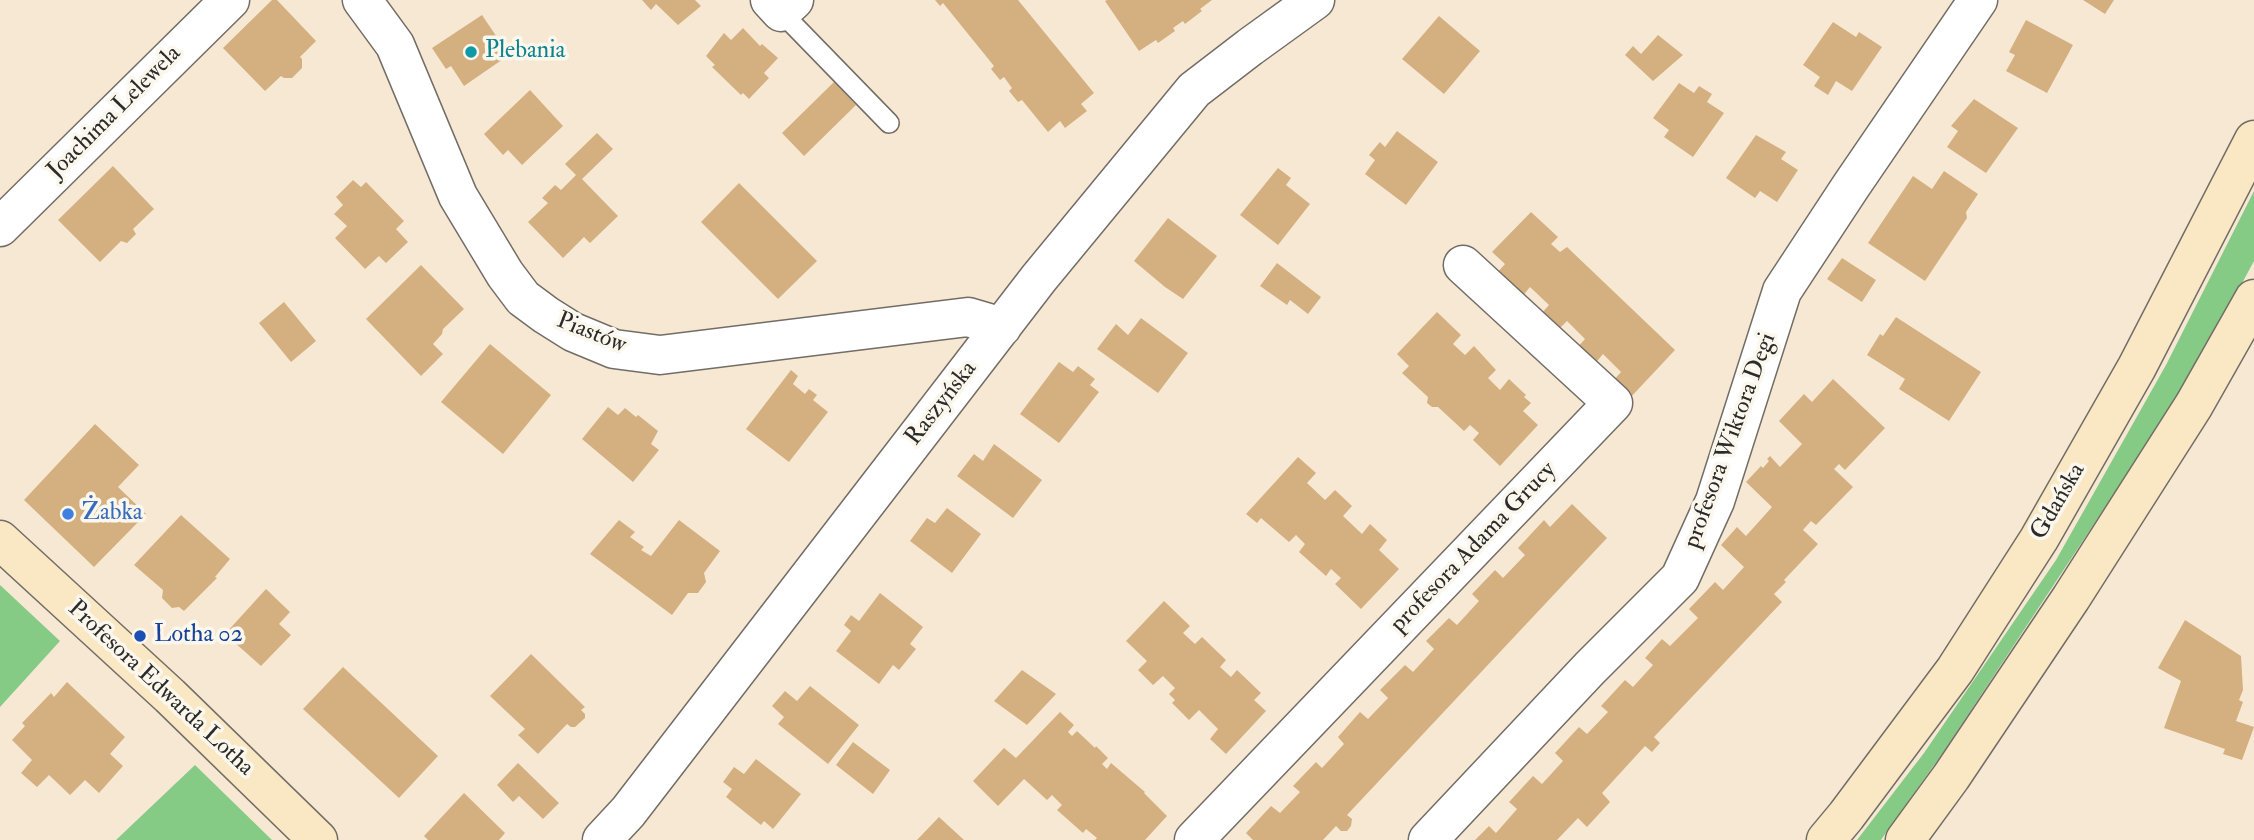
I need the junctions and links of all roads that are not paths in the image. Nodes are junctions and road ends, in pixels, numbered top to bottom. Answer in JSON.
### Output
{"nodes":[{"id":1,"x":230,"y":0,"type":"edge"},
{"id":2,"x":362,"y":0,"type":"edge"},
{"id":3,"x":1315,"y":0,"type":"edge"},
{"id":4,"x":1978,"y":0,"type":"edge"},
{"id":5,"x":781,"y":4,"type":"edge"},
{"id":6,"x":889,"y":123,"type":"dead end"},
{"id":7,"x":2254,"y":140,"type":"edge"},
{"id":8,"x":0,"y":227,"type":"edge"},
{"id":9,"x":1463,"y":265,"type":"dead end"},
{"id":10,"x":2254,"y":299,"type":"edge"},
{"id":11,"x":1002,"y":327,"type":"junction"},
{"id":12,"x":0,"y":540,"type":"edge"},
{"id":13,"x":1197,"y":839,"type":"edge"},
{"id":14,"x":318,"y":840,"type":"edge"},
{"id":15,"x":602,"y":840,"type":"edge"},
{"id":16,"x":1428,"y":840,"type":"edge"},
{"id":17,"x":1826,"y":840,"type":"edge"},
{"id":18,"x":1905,"y":840,"type":"edge"}],
"edges":[{"from":1,"to":8,"type":"street","name":"Joachima Lelewela"},
{"from":2,"to":11,"type":"street","name":"Piastów"},
{"from":3,"to":11,"type":"street","name":"Raszyńska"},
{"from":4,"to":16,"type":"street","name":"profesora Wiktora Degi"},
{"from":5,"to":6,"type":"lane"},
{"from":7,"to":17,"type":"main road","name":"Gdańska"},
{"from":9,"to":13,"type":"street","name":"profesora Adama Grucy"},
{"from":10,"to":18,"type":"main road"},
{"from":11,"to":15,"type":"street","name":"Raszyńska"},
{"from":12,"to":14,"type":"main road","name":"Profesora Edwarda Lotha"}]}
